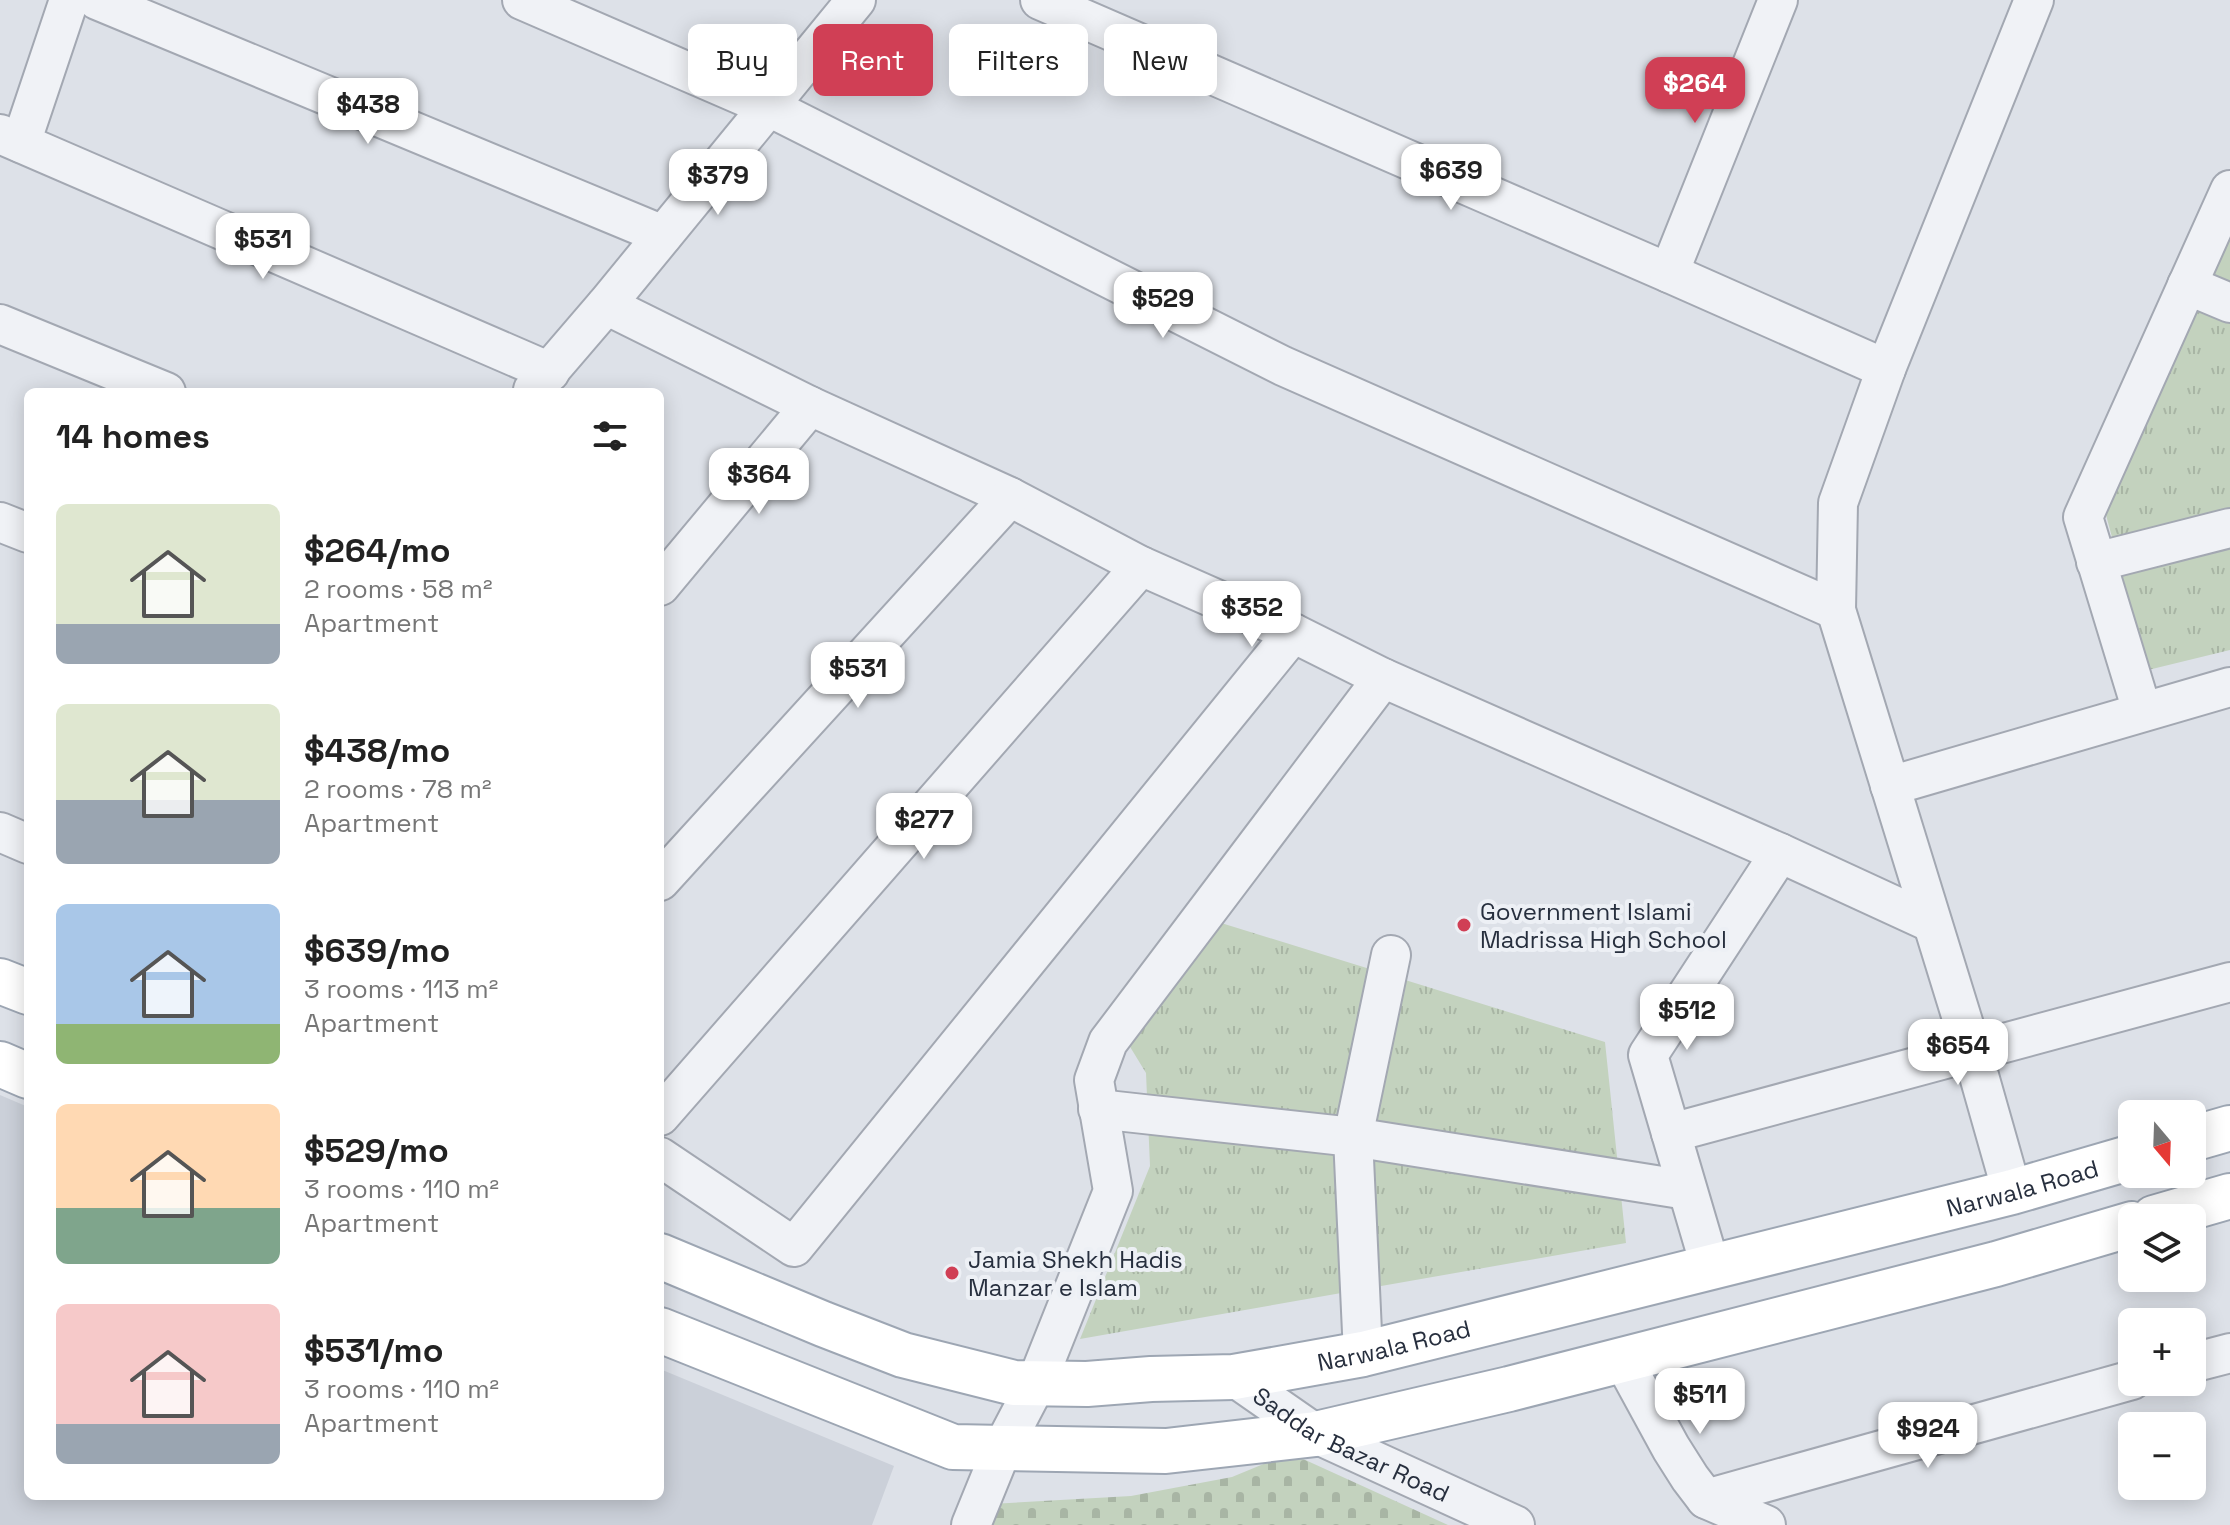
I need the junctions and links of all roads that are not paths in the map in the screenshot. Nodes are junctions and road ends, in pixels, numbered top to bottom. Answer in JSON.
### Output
{"nodes":[{"id":1,"x":69,"y":0,"type":"edge"},
{"id":2,"x":97,"y":0,"type":"edge"},
{"id":3,"x":522,"y":0,"type":"edge"},
{"id":4,"x":856,"y":0,"type":"edge"},
{"id":5,"x":1040,"y":0,"type":"edge"},
{"id":6,"x":1778,"y":0,"type":"edge"},
{"id":7,"x":2034,"y":0,"type":"edge"},
{"id":8,"x":769,"y":107,"type":"junction"},
{"id":9,"x":11,"y":138,"type":"edge"},
{"id":10,"x":2230,"y":190,"type":"edge"},
{"id":11,"x":663,"y":235,"type":"junction"},
{"id":12,"x":1669,"y":273,"type":"junction"},
{"id":13,"x":2187,"y":285,"type":"junction"},
{"id":14,"x":2230,"y":303,"type":"edge"},
{"id":15,"x":606,"y":305,"type":"junction"},
{"id":16,"x":0,"y":324,"type":"edge"},
{"id":17,"x":1886,"y":369,"type":"junction"},
{"id":18,"x":540,"y":382,"type":"edge"},
{"id":19,"x":156,"y":388,"type":"edge"},
{"id":20,"x":810,"y":406,"type":"junction"},
{"id":21,"x":1010,"y":497,"type":"junction"},
{"id":22,"x":0,"y":522,"type":"edge"},
{"id":23,"x":2230,"y":528,"type":"edge"},
{"id":24,"x":24,"y":531,"type":"edge"},
{"id":25,"x":2096,"y":562,"type":"junction"},
{"id":26,"x":1141,"y":566,"type":"junction"},
{"id":27,"x":664,"y":581,"type":"edge"},
{"id":28,"x":1836,"y":610,"type":"junction"},
{"id":29,"x":1293,"y":633,"type":"junction"},
{"id":30,"x":1383,"y":678,"type":"junction"},
{"id":31,"x":2230,"y":687,"type":"edge"},
{"id":32,"x":2142,"y":711,"type":"junction"},
{"id":33,"x":1890,"y":786,"type":"junction"},
{"id":34,"x":0,"y":832,"type":"edge"},
{"id":35,"x":24,"y":842,"type":"edge"},
{"id":36,"x":1780,"y":853,"type":"junction"},
{"id":37,"x":664,"y":877,"type":"edge"},
{"id":38,"x":1932,"y":923,"type":"junction"},
{"id":39,"x":1391,"y":955,"type":"dead end"},
{"id":40,"x":0,"y":981,"type":"edge"},
{"id":41,"x":2230,"y":982,"type":"edge"},
{"id":42,"x":24,"y":990,"type":"edge"},
{"id":43,"x":1972,"y":1051,"type":"junction"},
{"id":44,"x":0,"y":1064,"type":"edge"},
{"id":45,"x":24,"y":1074,"type":"edge"},
{"id":46,"x":1098,"y":1109,"type":"junction"},
{"id":47,"x":664,"y":1111,"type":"edge"},
{"id":48,"x":2230,"y":1128,"type":"edge"},
{"id":49,"x":1671,"y":1133,"type":"junction"},
{"id":50,"x":2206,"y":1135,"type":"edge"},
{"id":51,"x":1353,"y":1137,"type":"junction"},
{"id":52,"x":664,"y":1160,"type":"edge"},
{"id":53,"x":2118,"y":1161,"type":"edge"},
{"id":54,"x":1687,"y":1190,"type":"junction"},
{"id":55,"x":2012,"y":1192,"type":"junction"},
{"id":56,"x":2230,"y":1196,"type":"edge"},
{"id":57,"x":2202,"y":1204,"type":"edge"},
{"id":58,"x":2118,"y":1228,"type":"edge"},
{"id":59,"x":664,"y":1258,"type":"edge"},
{"id":60,"x":1711,"y":1269,"type":"junction"},
{"id":61,"x":664,"y":1332,"type":"edge"},
{"id":62,"x":2230,"y":1353,"type":"edge"},
{"id":63,"x":1363,"y":1354,"type":"junction"},
{"id":64,"x":2206,"y":1359,"type":"edge"},
{"id":65,"x":1623,"y":1360,"type":"junction"},
{"id":66,"x":1234,"y":1377,"type":"junction"},
{"id":67,"x":1036,"y":1384,"type":"junction"},
{"id":68,"x":2118,"y":1384,"type":"edge"},
{"id":69,"x":1316,"y":1434,"type":"junction"},
{"id":70,"x":1002,"y":1449,"type":"junction"},
{"id":71,"x":1706,"y":1499,"type":"junction"},
{"id":72,"x":971,"y":1525,"type":"edge"},
{"id":73,"x":1515,"y":1525,"type":"edge"},
{"id":74,"x":1766,"y":1525,"type":"edge"}],
"edges":[{"from":1,"to":9,"type":"street"},
{"from":2,"to":11,"type":"street"},
{"from":3,"to":8,"type":"street"},
{"from":4,"to":8,"type":"street"},
{"from":5,"to":12,"type":"street"},
{"from":6,"to":12,"type":"street"},
{"from":7,"to":17,"type":"street"},
{"from":8,"to":11,"type":"street"},
{"from":8,"to":28,"type":"street"},
{"from":9,"to":18,"type":"street"},
{"from":10,"to":13,"type":"street"},
{"from":11,"to":15,"type":"street"},
{"from":12,"to":17,"type":"street"},
{"from":13,"to":14,"type":"street"},
{"from":13,"to":25,"type":"street"},
{"from":15,"to":18,"type":"street"},
{"from":15,"to":20,"type":"street"},
{"from":16,"to":19,"type":"street"},
{"from":17,"to":28,"type":"street"},
{"from":20,"to":21,"type":"street"},
{"from":20,"to":27,"type":"street"},
{"from":21,"to":26,"type":"street"},
{"from":21,"to":37,"type":"street"},
{"from":22,"to":24,"type":"street"},
{"from":23,"to":25,"type":"street"},
{"from":25,"to":32,"type":"street"},
{"from":26,"to":29,"type":"street"},
{"from":26,"to":47,"type":"street"},
{"from":28,"to":33,"type":"street"},
{"from":29,"to":30,"type":"street"},
{"from":29,"to":52,"type":"street"},
{"from":30,"to":36,"type":"street"},
{"from":30,"to":46,"type":"street"},
{"from":31,"to":32,"type":"street"},
{"from":32,"to":33,"type":"street"},
{"from":33,"to":38,"type":"street"},
{"from":34,"to":35,"type":"street"},
{"from":36,"to":38,"type":"street"},
{"from":36,"to":49,"type":"street"},
{"from":38,"to":43,"type":"street"},
{"from":39,"to":51,"type":"street"},
{"from":40,"to":42,"type":"main road"},
{"from":41,"to":43,"type":"street"},
{"from":43,"to":49,"type":"street"},
{"from":43,"to":55,"type":"street"},
{"from":44,"to":45,"type":"main road"},
{"from":46,"to":51,"type":"street"},
{"from":46,"to":67,"type":"street"},
{"from":48,"to":50,"type":"main road"},
{"from":49,"to":54,"type":"street"},
{"from":51,"to":54,"type":"street"},
{"from":51,"to":63,"type":"street"},
{"from":53,"to":55,"type":"main road","name":"Narwala Road"},
{"from":54,"to":60,"type":"street"},
{"from":55,"to":60,"type":"main road","name":"Narwala Road"},
{"from":56,"to":57,"type":"main road"},
{"from":58,"to":65,"type":"main road"},
{"from":59,"to":67,"type":"main road","name":"Narwala Road"},
{"from":60,"to":63,"type":"main road","name":"Narwala Road"},
{"from":61,"to":70,"type":"main road"},
{"from":62,"to":64,"type":"street"},
{"from":63,"to":66,"type":"main road","name":"Narwala Road"},
{"from":65,"to":69,"type":"main road"},
{"from":65,"to":71,"type":"street"},
{"from":66,"to":67,"type":"main road","name":"Narwala Road"},
{"from":66,"to":69,"type":"street","name":"Saddar Bazar Road"},
{"from":67,"to":70,"type":"street"},
{"from":68,"to":71,"type":"street"},
{"from":69,"to":70,"type":"main road"},
{"from":69,"to":73,"type":"street","name":"Saddar Bazar Road"},
{"from":70,"to":72,"type":"street"},
{"from":71,"to":74,"type":"street"}]}
